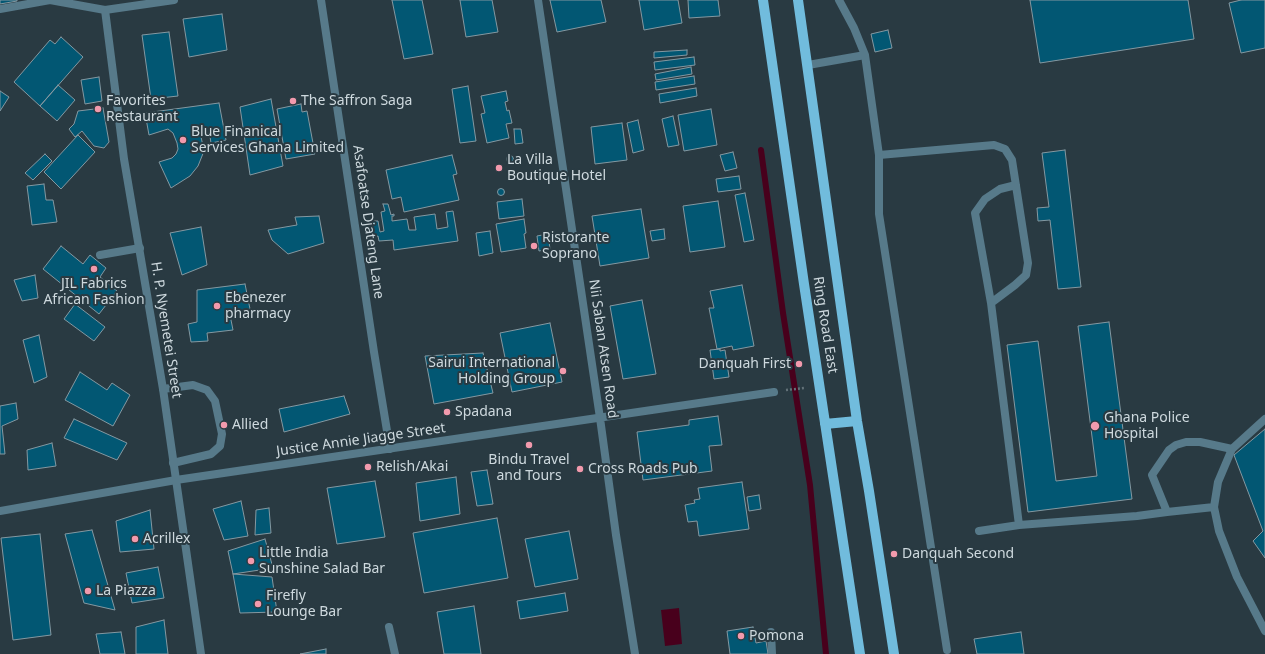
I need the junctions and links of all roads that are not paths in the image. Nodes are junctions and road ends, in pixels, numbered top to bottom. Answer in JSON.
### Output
{"nodes":[{"id":1,"x":50,"y":0,"type":"edge"},
{"id":2,"x":174,"y":0,"type":"edge"},
{"id":3,"x":321,"y":0,"type":"edge"},
{"id":4,"x":538,"y":0,"type":"edge"},
{"id":5,"x":763,"y":0,"type":"edge"},
{"id":6,"x":798,"y":0,"type":"edge"},
{"id":7,"x":839,"y":0,"type":"edge"},
{"id":8,"x":0,"y":9,"type":"edge"},
{"id":9,"x":105,"y":10,"type":"junction"},
{"id":10,"x":865,"y":55,"type":"junction"},
{"id":11,"x":808,"y":65,"type":"junction"},
{"id":12,"x":879,"y":155,"type":"junction"},
{"id":13,"x":1016,"y":185,"type":"junction"},
{"id":14,"x":140,"y":248,"type":"junction"},
{"id":15,"x":100,"y":255,"type":"dead end"},
{"id":16,"x":991,"y":303,"type":"junction"},
{"id":17,"x":163,"y":390,"type":"junction"},
{"id":18,"x":774,"y":392,"type":"dead end"},
{"id":19,"x":600,"y":418,"type":"junction"},
{"id":20,"x":1265,"y":419,"type":"edge"},
{"id":21,"x":857,"y":421,"type":"junction"},
{"id":22,"x":826,"y":424,"type":"junction"},
{"id":23,"x":390,"y":449,"type":"junction"},
{"id":24,"x":1232,"y":449,"type":"junction"},
{"id":25,"x":173,"y":463,"type":"junction"},
{"id":26,"x":176,"y":480,"type":"junction"},
{"id":27,"x":1214,"y":507,"type":"junction"},
{"id":28,"x":0,"y":511,"type":"edge"},
{"id":29,"x":1166,"y":512,"type":"junction"},
{"id":30,"x":1019,"y":525,"type":"junction"},
{"id":31,"x":979,"y":531,"type":"dead end"},
{"id":32,"x":389,"y":627,"type":"dead end"},
{"id":33,"x":1265,"y":631,"type":"edge"},
{"id":34,"x":770,"y":632,"type":"dead end"},
{"id":35,"x":948,"y":650,"type":"dead end"},
{"id":36,"x":201,"y":654,"type":"edge"},
{"id":37,"x":395,"y":654,"type":"edge"},
{"id":38,"x":634,"y":654,"type":"edge"},
{"id":39,"x":772,"y":654,"type":"edge"},
{"id":40,"x":860,"y":654,"type":"edge"},
{"id":41,"x":894,"y":654,"type":"edge"}],
"edges":[{"from":1,"to":8,"type":"street"},
{"from":1,"to":9,"type":"street"},
{"from":2,"to":9,"type":"street"},
{"from":3,"to":23,"type":"street","name":"Asafoatse Djateng Lane"},
{"from":4,"to":19,"type":"street","name":"Nii Saban Atsen Road"},
{"from":5,"to":22,"type":"main road","name":"Ring Road East"},
{"from":6,"to":11,"type":"main road","name":"Ring Road East"},
{"from":7,"to":10,"type":"street"},
{"from":9,"to":14,"type":"street","name":"H. P. Nyemetei Street"},
{"from":10,"to":11,"type":"street"},
{"from":10,"to":12,"type":"street"},
{"from":11,"to":21,"type":"main road","name":"Ring Road East"},
{"from":12,"to":13,"type":"street"},
{"from":12,"to":35,"type":"street"},
{"from":13,"to":16,"type":"street"},
{"from":13,"to":16,"type":"street"},
{"from":14,"to":15,"type":"street"},
{"from":14,"to":17,"type":"street","name":"H. P. Nyemetei Street"},
{"from":16,"to":30,"type":"street"},
{"from":17,"to":25,"type":"street","name":"H. P. Nyemetei Street"},
{"from":17,"to":25,"type":"street"},
{"from":18,"to":19,"type":"street","name":"Justice Annie Jiagge Street"},
{"from":19,"to":23,"type":"street","name":"Justice Annie Jiagge Street"},
{"from":19,"to":38,"type":"street","name":"Nii Saban Atsen Road"},
{"from":20,"to":24,"type":"street"},
{"from":21,"to":22,"type":"main road"},
{"from":21,"to":41,"type":"main road","name":"Ring Road East"},
{"from":22,"to":40,"type":"main road","name":"Ring Road East"},
{"from":23,"to":26,"type":"street","name":"Justice Annie Jiagge Street"},
{"from":24,"to":27,"type":"street"},
{"from":24,"to":29,"type":"street"},
{"from":25,"to":26,"type":"street","name":"H. P. Nyemetei Street"},
{"from":26,"to":28,"type":"street","name":"Justice Annie Jiagge Street"},
{"from":26,"to":36,"type":"street","name":"H. P. Nyemetei Street"},
{"from":27,"to":29,"type":"street"},
{"from":27,"to":33,"type":"street"},
{"from":29,"to":30,"type":"street"},
{"from":30,"to":31,"type":"street"},
{"from":32,"to":37,"type":"street"},
{"from":34,"to":39,"type":"street"}]}
